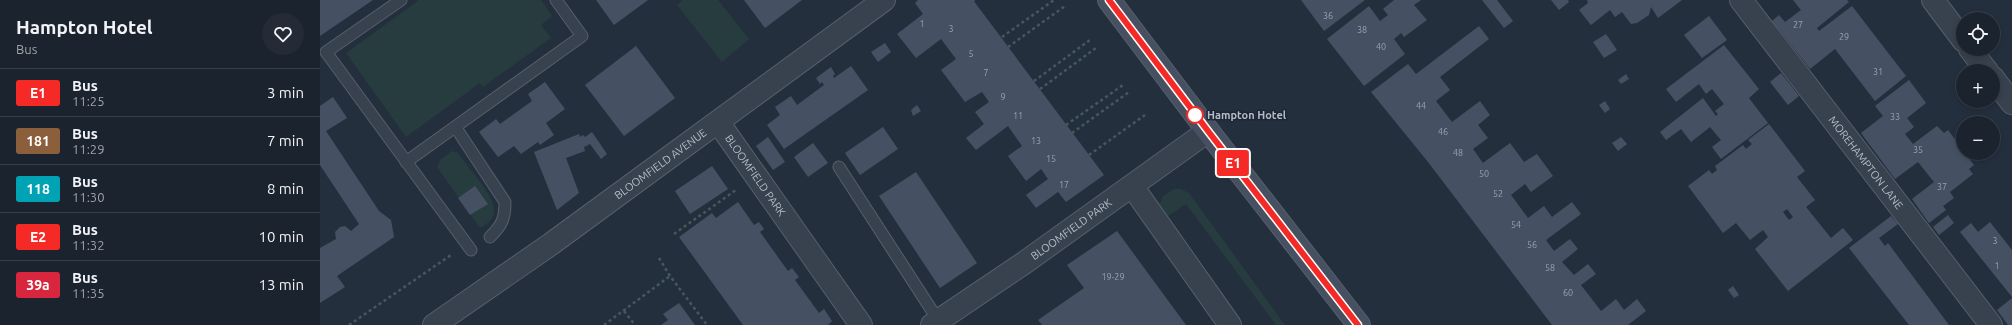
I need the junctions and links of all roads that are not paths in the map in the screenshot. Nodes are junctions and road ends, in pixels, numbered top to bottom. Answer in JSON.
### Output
{"nodes":[{"id":1,"x":401,"y":0,"type":"edge"},
{"id":2,"x":556,"y":0,"type":"edge"},
{"id":3,"x":884,"y":0,"type":"edge"},
{"id":4,"x":1109,"y":0,"type":"edge"},
{"id":5,"x":1741,"y":0,"type":"edge"},
{"id":6,"x":1933,"y":0,"type":"edge"},
{"id":7,"x":1956,"y":31,"type":"edge"},
{"id":8,"x":1975,"y":56,"type":"edge"},
{"id":9,"x":1982,"y":64,"type":"edge"},
{"id":10,"x":2000,"y":87,"type":"edge"},
{"id":11,"x":2012,"y":103,"type":"edge"},
{"id":12,"x":718,"y":122,"type":"junction"},
{"id":13,"x":456,"y":128,"type":"junction"},
{"id":14,"x":1208,"y":131,"type":"junction"},
{"id":15,"x":406,"y":162,"type":"junction"},
{"id":16,"x":839,"y":167,"type":"dead end"},
{"id":17,"x":1132,"y":186,"type":"junction"},
{"id":18,"x":490,"y":237,"type":"dead end"},
{"id":19,"x":469,"y":247,"type":"road end"},
{"id":20,"x":442,"y":323,"type":"edge"},
{"id":21,"x":937,"y":324,"type":"edge"},
{"id":22,"x":861,"y":325,"type":"edge"},
{"id":23,"x":1230,"y":325,"type":"edge"},
{"id":24,"x":1358,"y":325,"type":"edge"},
{"id":25,"x":1991,"y":325,"type":"edge"}],
"edges":[{"from":1,"to":15,"type":"lane"},
{"from":2,"to":13,"type":"lane"},
{"from":3,"to":12,"type":"street","name":"BLOOMFIELD AVENUE"},
{"from":4,"to":14,"type":"main road"},
{"from":5,"to":25,"type":"street","name":"MOREHAMPTON LANE"},
{"from":6,"to":7,"type":"street"},
{"from":8,"to":9,"type":"street"},
{"from":10,"to":11,"type":"street"},
{"from":12,"to":20,"type":"street","name":"BLOOMFIELD AVENUE"},
{"from":12,"to":22,"type":"street","name":"BLOOMFIELD PARK"},
{"from":13,"to":15,"type":"lane"},
{"from":13,"to":18,"type":"lane"},
{"from":14,"to":17,"type":"street","name":"BLOOMFIELD PARK"},
{"from":14,"to":24,"type":"main road"},
{"from":15,"to":19,"type":"lane"},
{"from":16,"to":21,"type":"lane"},
{"from":17,"to":21,"type":"street","name":"BLOOMFIELD PARK"},
{"from":17,"to":23,"type":"street"}]}
